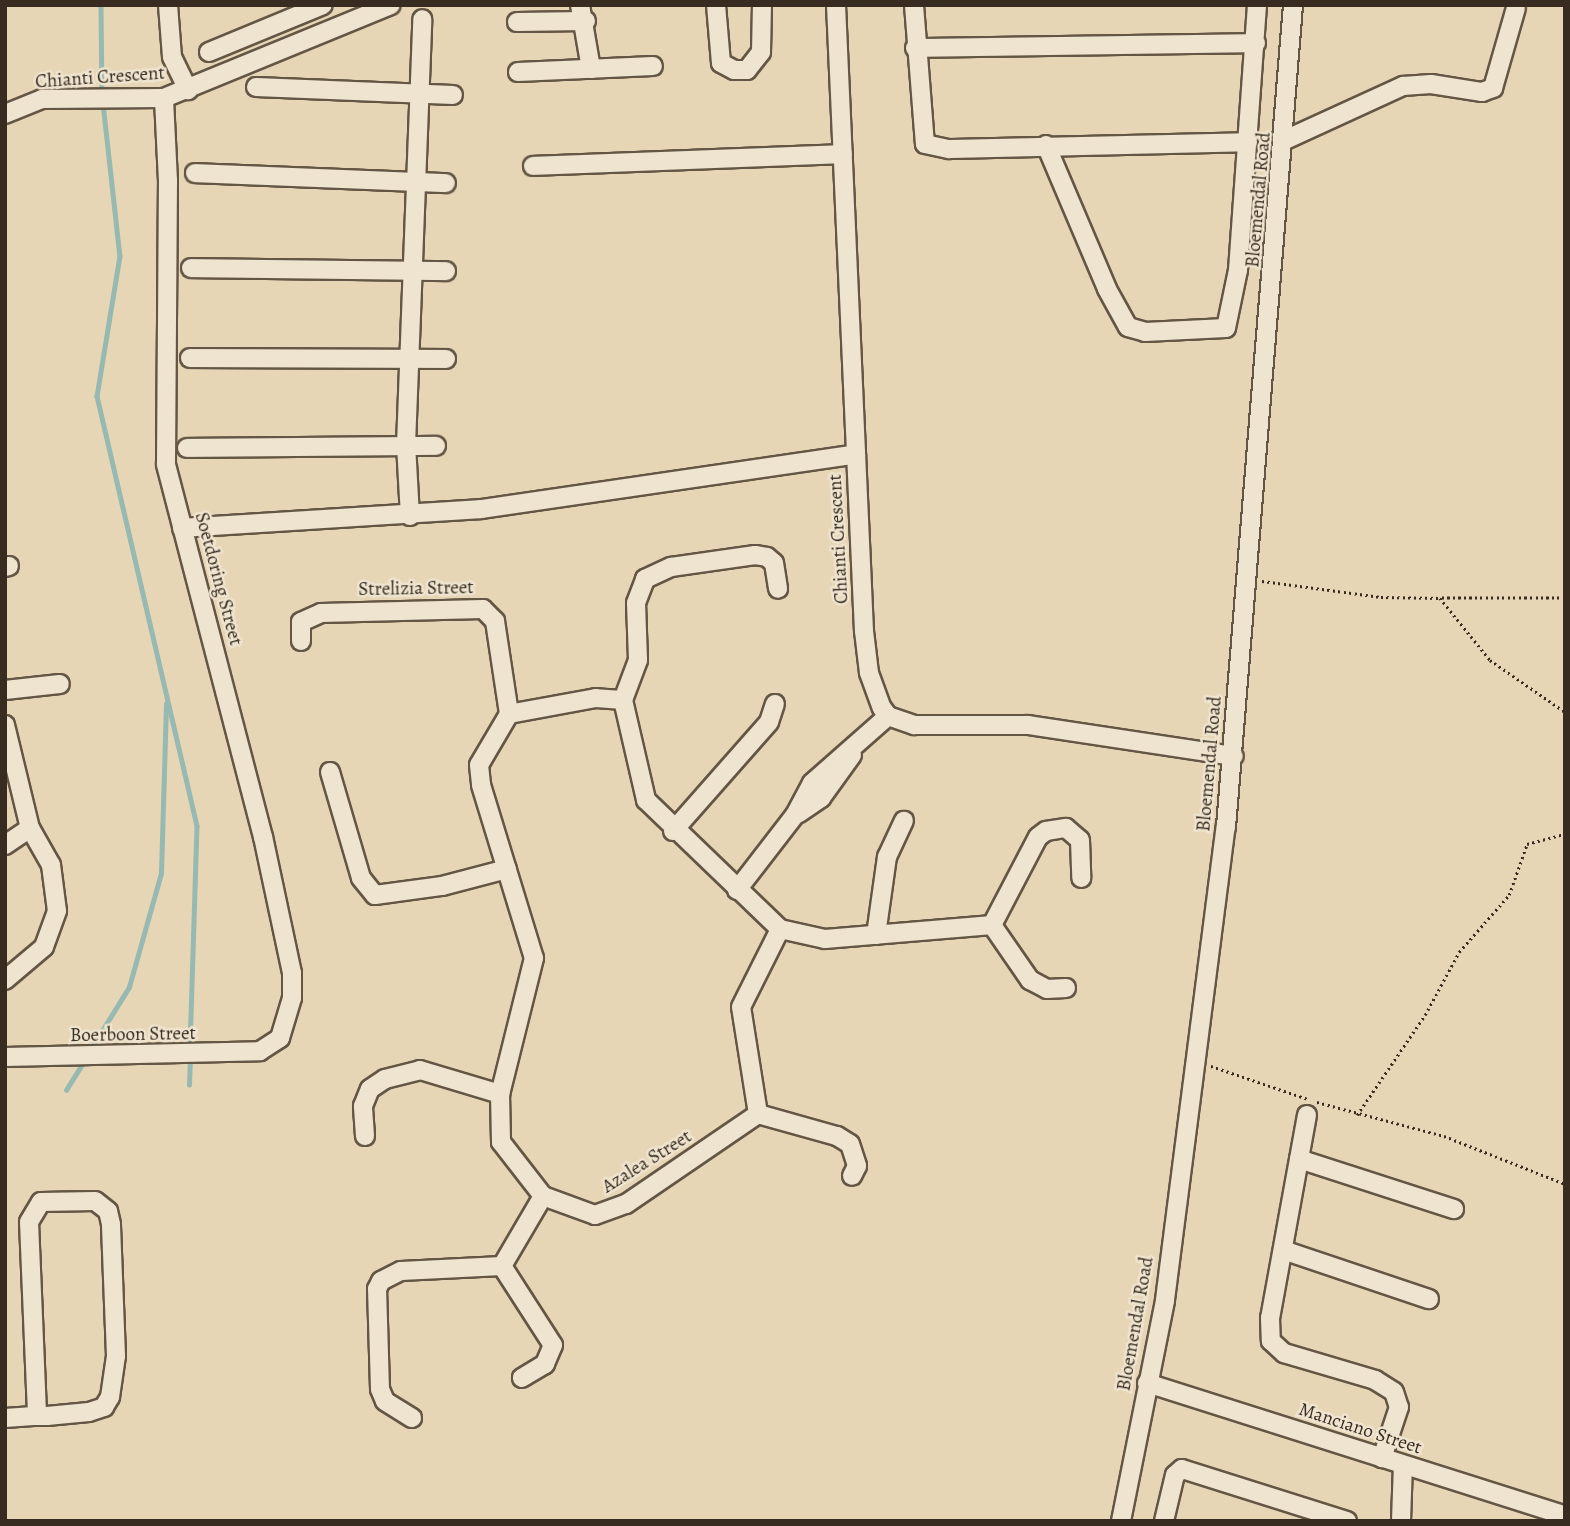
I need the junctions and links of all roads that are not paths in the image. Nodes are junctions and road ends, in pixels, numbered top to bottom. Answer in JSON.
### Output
{"nodes":[{"id":1,"x":168,"y":5,"type":"edge"},
{"id":2,"x":323,"y":5,"type":"edge"},
{"id":3,"x":391,"y":5,"type":"edge"},
{"id":4,"x":716,"y":5,"type":"edge"},
{"id":5,"x":762,"y":5,"type":"edge"},
{"id":6,"x":836,"y":5,"type":"edge"},
{"id":7,"x":914,"y":5,"type":"edge"},
{"id":8,"x":1257,"y":5,"type":"edge"},
{"id":9,"x":1293,"y":5,"type":"edge"},
{"id":10,"x":1516,"y":8,"type":"dead end"},
{"id":11,"x":584,"y":10,"type":"edge"},
{"id":12,"x":422,"y":19,"type":"dead end"},
{"id":13,"x":517,"y":22,"type":"dead end"},
{"id":14,"x":1256,"y":43,"type":"junction"},
{"id":15,"x":915,"y":48,"type":"junction"},
{"id":16,"x":209,"y":52,"type":"dead end"},
{"id":17,"x":653,"y":66,"type":"dead end"},
{"id":18,"x":591,"y":69,"type":"junction"},
{"id":19,"x":518,"y":72,"type":"dead end"},
{"id":20,"x":256,"y":87,"type":"dead end"},
{"id":21,"x":188,"y":90,"type":"junction"},
{"id":22,"x":420,"y":93,"type":"junction"},
{"id":23,"x":453,"y":95,"type":"dead end"},
{"id":24,"x":164,"y":98,"type":"junction"},
{"id":25,"x":5,"y":114,"type":"edge"},
{"id":26,"x":1285,"y":140,"type":"junction"},
{"id":27,"x":1248,"y":142,"type":"junction"},
{"id":28,"x":1046,"y":145,"type":"junction"},
{"id":29,"x":843,"y":154,"type":"junction"},
{"id":30,"x":533,"y":166,"type":"dead end"},
{"id":31,"x":195,"y":173,"type":"dead end"},
{"id":32,"x":416,"y":182,"type":"junction"},
{"id":33,"x":446,"y":183,"type":"dead end"},
{"id":34,"x":191,"y":268,"type":"dead end"},
{"id":35,"x":413,"y":269,"type":"junction"},
{"id":36,"x":446,"y":271,"type":"dead end"},
{"id":37,"x":410,"y":357,"type":"junction"},
{"id":38,"x":190,"y":358,"type":"dead end"},
{"id":39,"x":446,"y":359,"type":"dead end"},
{"id":40,"x":406,"y":445,"type":"junction"},
{"id":41,"x":436,"y":446,"type":"dead end"},
{"id":42,"x":187,"y":448,"type":"dead end"},
{"id":43,"x":856,"y":454,"type":"junction"},
{"id":44,"x":410,"y":516,"type":"junction"},
{"id":45,"x":182,"y":528,"type":"junction"},
{"id":46,"x":778,"y":589,"type":"dead end"},
{"id":47,"x":301,"y":641,"type":"dead end"},
{"id":48,"x":60,"y":684,"type":"dead end"},
{"id":49,"x":5,"y":690,"type":"edge"},
{"id":50,"x":624,"y":700,"type":"junction"},
{"id":51,"x":775,"y":704,"type":"dead end"},
{"id":52,"x":509,"y":714,"type":"junction"},
{"id":53,"x":888,"y":716,"type":"junction"},
{"id":54,"x":5,"y":725,"type":"edge"},
{"id":55,"x":1234,"y":756,"type":"junction"},
{"id":56,"x":330,"y":772,"type":"dead end"},
{"id":57,"x":12,"y":780,"type":"edge"},
{"id":58,"x":904,"y":821,"type":"dead end"},
{"id":59,"x":30,"y":828,"type":"junction"},
{"id":60,"x":673,"y":831,"type":"junction"},
{"id":61,"x":5,"y":845,"type":"edge"},
{"id":62,"x":507,"y":869,"type":"junction"},
{"id":63,"x":1081,"y":878,"type":"dead end"},
{"id":64,"x":737,"y":890,"type":"junction"},
{"id":65,"x":992,"y":925,"type":"junction"},
{"id":66,"x":780,"y":929,"type":"junction"},
{"id":67,"x":876,"y":934,"type":"junction"},
{"id":68,"x":5,"y":980,"type":"edge"},
{"id":69,"x":1066,"y":988,"type":"dead end"},
{"id":70,"x":260,"y":1051,"type":"joint"},
{"id":71,"x":5,"y":1057,"type":"edge"},
{"id":72,"x":500,"y":1094,"type":"junction"},
{"id":73,"x":758,"y":1114,"type":"junction"},
{"id":74,"x":1307,"y":1115,"type":"dead end"},
{"id":75,"x":365,"y":1136,"type":"dead end"},
{"id":76,"x":1299,"y":1159,"type":"junction"},
{"id":77,"x":852,"y":1176,"type":"dead end"},
{"id":78,"x":543,"y":1196,"type":"junction"},
{"id":79,"x":1454,"y":1209,"type":"dead end"},
{"id":80,"x":1283,"y":1250,"type":"junction"},
{"id":81,"x":502,"y":1266,"type":"junction"},
{"id":82,"x":1429,"y":1298,"type":"dead end"},
{"id":83,"x":522,"y":1378,"type":"dead end"},
{"id":84,"x":1147,"y":1383,"type":"junction"},
{"id":85,"x":37,"y":1416,"type":"junction"},
{"id":86,"x":5,"y":1418,"type":"edge"},
{"id":87,"x":412,"y":1418,"type":"dead end"},
{"id":88,"x":1382,"y":1458,"type":"junction"},
{"id":89,"x":1403,"y":1465,"type":"junction"},
{"id":90,"x":1560,"y":1514,"type":"dead end"},
{"id":91,"x":1121,"y":1521,"type":"edge"},
{"id":92,"x":1164,"y":1521,"type":"edge"},
{"id":93,"x":1347,"y":1521,"type":"edge"},
{"id":94,"x":1401,"y":1521,"type":"edge"}],
"edges":[{"from":1,"to":21,"type":"street"},
{"from":2,"to":16,"type":"street"},
{"from":3,"to":21,"type":"street","name":"Chianti Crescent"},
{"from":4,"to":5,"type":"street"},
{"from":6,"to":29,"type":"street","name":"Chianti Crescent"},
{"from":7,"to":15,"type":"street"},
{"from":8,"to":14,"type":"street"},
{"from":9,"to":26,"type":"street","name":"Bloemendal Road"},
{"from":10,"to":26,"type":"street"},
{"from":11,"to":13,"type":"street"},
{"from":11,"to":18,"type":"street"},
{"from":12,"to":22,"type":"street"},
{"from":14,"to":15,"type":"street"},
{"from":14,"to":27,"type":"street"},
{"from":15,"to":28,"type":"street"},
{"from":17,"to":18,"type":"street"},
{"from":18,"to":19,"type":"street"},
{"from":20,"to":22,"type":"street"},
{"from":21,"to":24,"type":"street","name":"Chianti Crescent"},
{"from":22,"to":23,"type":"street"},
{"from":22,"to":32,"type":"street"},
{"from":24,"to":25,"type":"street","name":"Chianti Crescent"},
{"from":24,"to":45,"type":"street","name":"Soetdoring Street"},
{"from":26,"to":55,"type":"street","name":"Bloemendal Road"},
{"from":27,"to":28,"type":"street"},
{"from":27,"to":28,"type":"street"},
{"from":29,"to":30,"type":"street"},
{"from":29,"to":43,"type":"street","name":"Chianti Crescent"},
{"from":31,"to":32,"type":"street"},
{"from":32,"to":33,"type":"street"},
{"from":32,"to":35,"type":"street"},
{"from":34,"to":35,"type":"street"},
{"from":35,"to":36,"type":"street"},
{"from":35,"to":37,"type":"street"},
{"from":37,"to":38,"type":"street"},
{"from":37,"to":39,"type":"street"},
{"from":37,"to":40,"type":"street"},
{"from":40,"to":41,"type":"street"},
{"from":40,"to":42,"type":"street"},
{"from":40,"to":44,"type":"street"},
{"from":43,"to":44,"type":"street"},
{"from":43,"to":53,"type":"street","name":"Chianti Crescent"},
{"from":44,"to":45,"type":"street"},
{"from":45,"to":70,"type":"street","name":"Soetdoring Street"},
{"from":46,"to":50,"type":"street"},
{"from":47,"to":52,"type":"street","name":"Strelizia Street"},
{"from":48,"to":49,"type":"street"},
{"from":50,"to":52,"type":"street"},
{"from":50,"to":60,"type":"street"},
{"from":51,"to":60,"type":"street"},
{"from":52,"to":62,"type":"street"},
{"from":53,"to":55,"type":"street"},
{"from":53,"to":64,"type":"street"},
{"from":54,"to":57,"type":"street"},
{"from":55,"to":84,"type":"street","name":"Bloemendal Road"},
{"from":56,"to":62,"type":"street"},
{"from":57,"to":59,"type":"street"},
{"from":58,"to":67,"type":"street"},
{"from":59,"to":61,"type":"street"},
{"from":59,"to":68,"type":"street"},
{"from":60,"to":64,"type":"street"},
{"from":62,"to":72,"type":"street"},
{"from":63,"to":65,"type":"street"},
{"from":64,"to":66,"type":"street"},
{"from":65,"to":67,"type":"street"},
{"from":65,"to":69,"type":"street"},
{"from":66,"to":67,"type":"street"},
{"from":66,"to":73,"type":"street"},
{"from":70,"to":71,"type":"street","name":"Boerboon Street"},
{"from":72,"to":75,"type":"street"},
{"from":72,"to":78,"type":"street"},
{"from":73,"to":77,"type":"street"},
{"from":73,"to":78,"type":"street","name":"Azalea Street"},
{"from":74,"to":76,"type":"street"},
{"from":76,"to":79,"type":"street"},
{"from":76,"to":80,"type":"street"},
{"from":78,"to":81,"type":"street"},
{"from":80,"to":82,"type":"street"},
{"from":80,"to":88,"type":"street"},
{"from":81,"to":83,"type":"street"},
{"from":81,"to":87,"type":"street"},
{"from":84,"to":88,"type":"street","name":"Manciano Street"},
{"from":84,"to":91,"type":"street","name":"Bloemendal Road"},
{"from":85,"to":85,"type":"street"},
{"from":85,"to":86,"type":"street"},
{"from":88,"to":89,"type":"street","name":"Manciano Street"},
{"from":89,"to":90,"type":"street","name":"Manciano Street"},
{"from":89,"to":94,"type":"street"},
{"from":92,"to":93,"type":"street"}]}
